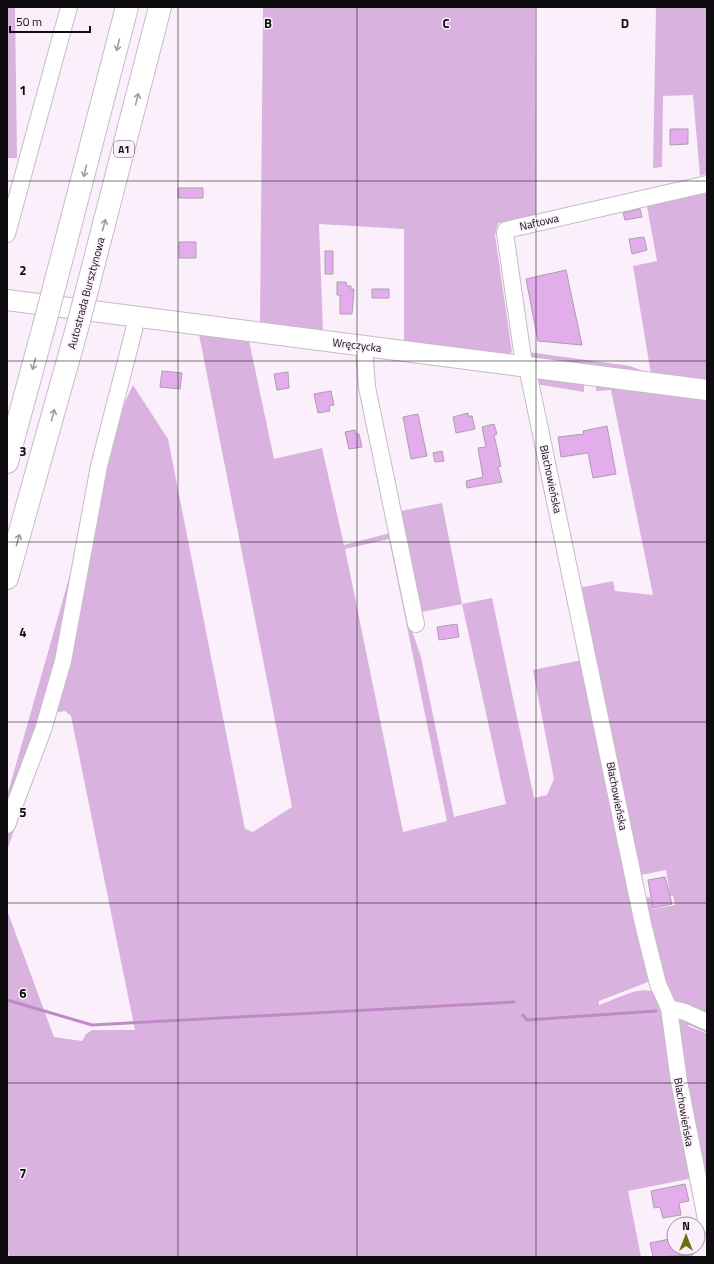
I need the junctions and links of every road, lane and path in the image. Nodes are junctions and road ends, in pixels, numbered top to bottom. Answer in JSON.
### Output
{"nodes":[{"id":1,"x":69,"y":7,"type":"edge"},
{"id":2,"x":127,"y":7,"type":"edge"},
{"id":3,"x":160,"y":7,"type":"edge"},
{"id":4,"x":707,"y":184,"type":"edge"},
{"id":5,"x":7,"y":234,"type":"edge"},
{"id":6,"x":7,"y":300,"type":"edge"},
{"id":7,"x":135,"y":316,"type":"junction"},
{"id":8,"x":364,"y":346,"type":"junction"},
{"id":9,"x":524,"y":366,"type":"junction"},
{"id":10,"x":707,"y":390,"type":"edge"},
{"id":11,"x":7,"y":462,"type":"edge"},
{"id":12,"x":7,"y":578,"type":"edge"},
{"id":13,"x":416,"y":624,"type":"dead end"},
{"id":14,"x":7,"y":825,"type":"edge"},
{"id":15,"x":669,"y":1008,"type":"junction"},
{"id":16,"x":707,"y":1022,"type":"edge"},
{"id":17,"x":707,"y":1224,"type":"edge"}],
"edges":[{"from":1,"to":5,"type":"street"},
{"from":2,"to":11,"type":"highway","one_way":true,"bridge":true},
{"from":12,"to":3,"type":"highway","name":"Autostrada Bursztynowa","number":"A1","one_way":true,"bridge":true},
{"from":4,"to":9,"type":"street","name":"Naftowa"},
{"from":6,"to":7,"type":"main road","name":"Wręczycka"},
{"from":7,"to":8,"type":"main road","name":"Wręczycka"},
{"from":7,"to":14,"type":"street"},
{"from":8,"to":9,"type":"main road","name":"Wręczycka"},
{"from":8,"to":13,"type":"street"},
{"from":9,"to":10,"type":"main road","name":"Wręczycka"},
{"from":9,"to":15,"type":"street","name":"Blachowieńska"},
{"from":15,"to":16,"type":"street"},
{"from":15,"to":17,"type":"street","name":"Blachowieńska"}]}
